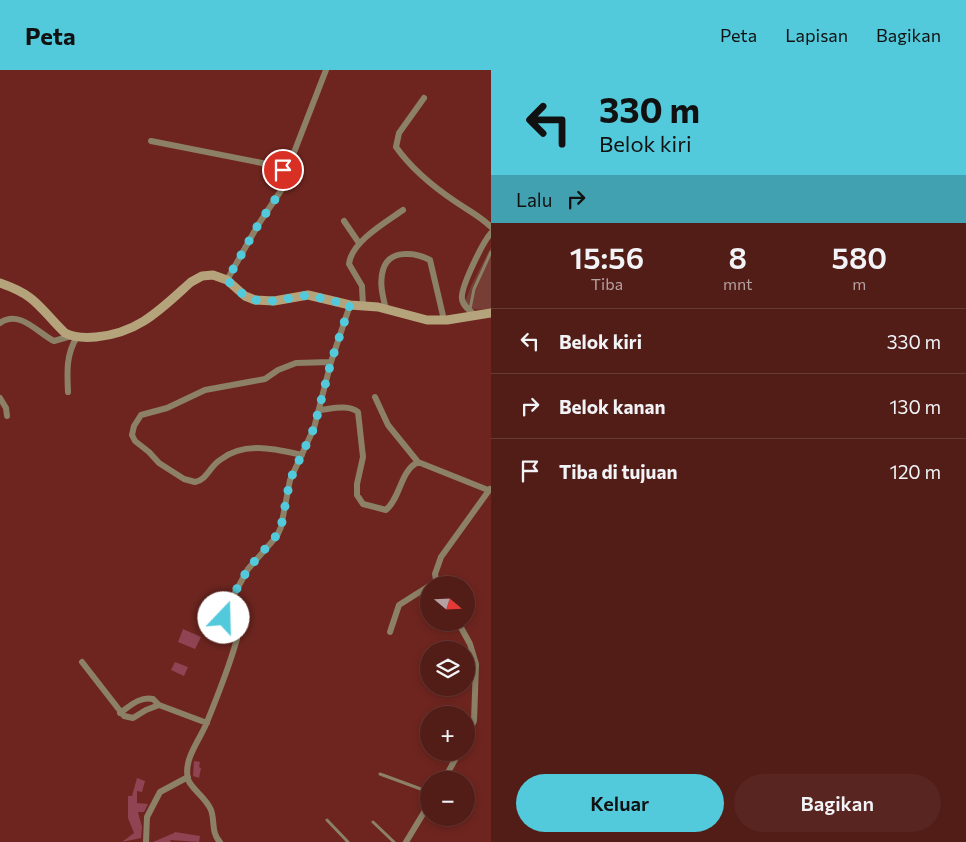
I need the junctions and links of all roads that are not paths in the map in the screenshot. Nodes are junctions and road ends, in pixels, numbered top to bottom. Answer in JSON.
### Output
{"nodes":[{"id":1,"x":326,"y":70,"type":"edge"},
{"id":2,"x":424,"y":98,"type":"dead end"},
{"id":3,"x":151,"y":141,"type":"dead end"},
{"id":4,"x":286,"y":173,"type":"junction"},
{"id":5,"x":403,"y":210,"type":"dead end"},
{"id":6,"x":344,"y":221,"type":"dead end"},
{"id":7,"x":491,"y":227,"type":"edge"},
{"id":8,"x":491,"y":233,"type":"edge"},
{"id":9,"x":359,"y":243,"type":"junction"},
{"id":10,"x":491,"y":252,"type":"edge"},
{"id":11,"x":227,"y":280,"type":"junction"},
{"id":12,"x":0,"y":283,"type":"edge"},
{"id":13,"x":350,"y":305,"type":"junction"},
{"id":14,"x":363,"y":306,"type":"junction"},
{"id":15,"x":386,"y":310,"type":"junction"},
{"id":16,"x":472,"y":313,"type":"junction"},
{"id":17,"x":491,"y":313,"type":"edge"},
{"id":18,"x":444,"y":320,"type":"junction"},
{"id":19,"x":0,"y":323,"type":"edge"},
{"id":20,"x":74,"y":336,"type":"junction"},
{"id":21,"x":331,"y":362,"type":"junction"},
{"id":22,"x":68,"y":392,"type":"dead end"},
{"id":23,"x":375,"y":397,"type":"dead end"},
{"id":24,"x":0,"y":398,"type":"edge"},
{"id":25,"x":319,"y":410,"type":"junction"},
{"id":26,"x":7,"y":416,"type":"dead end"},
{"id":27,"x":302,"y":455,"type":"junction"},
{"id":28,"x":418,"y":462,"type":"junction"},
{"id":29,"x":490,"y":489,"type":"edge"},
{"id":30,"x":435,"y":576,"type":"edge"},
{"id":31,"x":420,"y":593,"type":"edge"},
{"id":32,"x":463,"y":631,"type":"edge"},
{"id":33,"x":390,"y":632,"type":"dead end"},
{"id":34,"x":82,"y":662,"type":"dead end"},
{"id":35,"x":158,"y":705,"type":"junction"},
{"id":36,"x":475,"y":706,"type":"edge"},
{"id":37,"x":120,"y":713,"type":"junction"},
{"id":38,"x":207,"y":723,"type":"junction"},
{"id":39,"x":380,"y":774,"type":"dead end"},
{"id":40,"x":188,"y":777,"type":"junction"},
{"id":41,"x":420,"y":789,"type":"edge"},
{"id":42,"x":420,"y":819,"type":"edge"},
{"id":43,"x":327,"y":820,"type":"dead end"},
{"id":44,"x":372,"y":822,"type":"dead end"},
{"id":45,"x":216,"y":840,"type":"edge"},
{"id":46,"x":146,"y":842,"type":"edge"},
{"id":47,"x":348,"y":842,"type":"edge"},
{"id":48,"x":394,"y":842,"type":"edge"},
{"id":49,"x":406,"y":842,"type":"edge"}],
"edges":[{"from":1,"to":4,"type":"street"},
{"from":2,"to":7,"type":"street"},
{"from":3,"to":4,"type":"street"},
{"from":4,"to":11,"type":"street"},
{"from":5,"to":9,"type":"street"},
{"from":6,"to":9,"type":"street"},
{"from":8,"to":16,"type":"street"},
{"from":9,"to":14,"type":"street"},
{"from":10,"to":16,"type":"lane"},
{"from":11,"to":13,"type":"street"},
{"from":11,"to":20,"type":"street"},
{"from":12,"to":20,"type":"street"},
{"from":13,"to":14,"type":"street"},
{"from":13,"to":21,"type":"street"},
{"from":14,"to":15,"type":"street"},
{"from":15,"to":18,"type":"street"},
{"from":15,"to":18,"type":"street"},
{"from":16,"to":17,"type":"street"},
{"from":16,"to":18,"type":"street"},
{"from":19,"to":20,"type":"street"},
{"from":20,"to":22,"type":"street"},
{"from":21,"to":25,"type":"street"},
{"from":21,"to":27,"type":"street"},
{"from":23,"to":28,"type":"street"},
{"from":24,"to":26,"type":"street"},
{"from":25,"to":27,"type":"street"},
{"from":25,"to":28,"type":"street"},
{"from":27,"to":38,"type":"street"},
{"from":28,"to":29,"type":"street"},
{"from":29,"to":30,"type":"street"},
{"from":31,"to":33,"type":"street"},
{"from":32,"to":36,"type":"street"},
{"from":34,"to":37,"type":"street"},
{"from":35,"to":37,"type":"street"},
{"from":35,"to":37,"type":"street"},
{"from":35,"to":38,"type":"street"},
{"from":38,"to":40,"type":"street"},
{"from":39,"to":41,"type":"lane"},
{"from":40,"to":45,"type":"street"},
{"from":40,"to":46,"type":"street"},
{"from":42,"to":49,"type":"street"},
{"from":43,"to":47,"type":"lane"},
{"from":44,"to":48,"type":"lane"}]}
